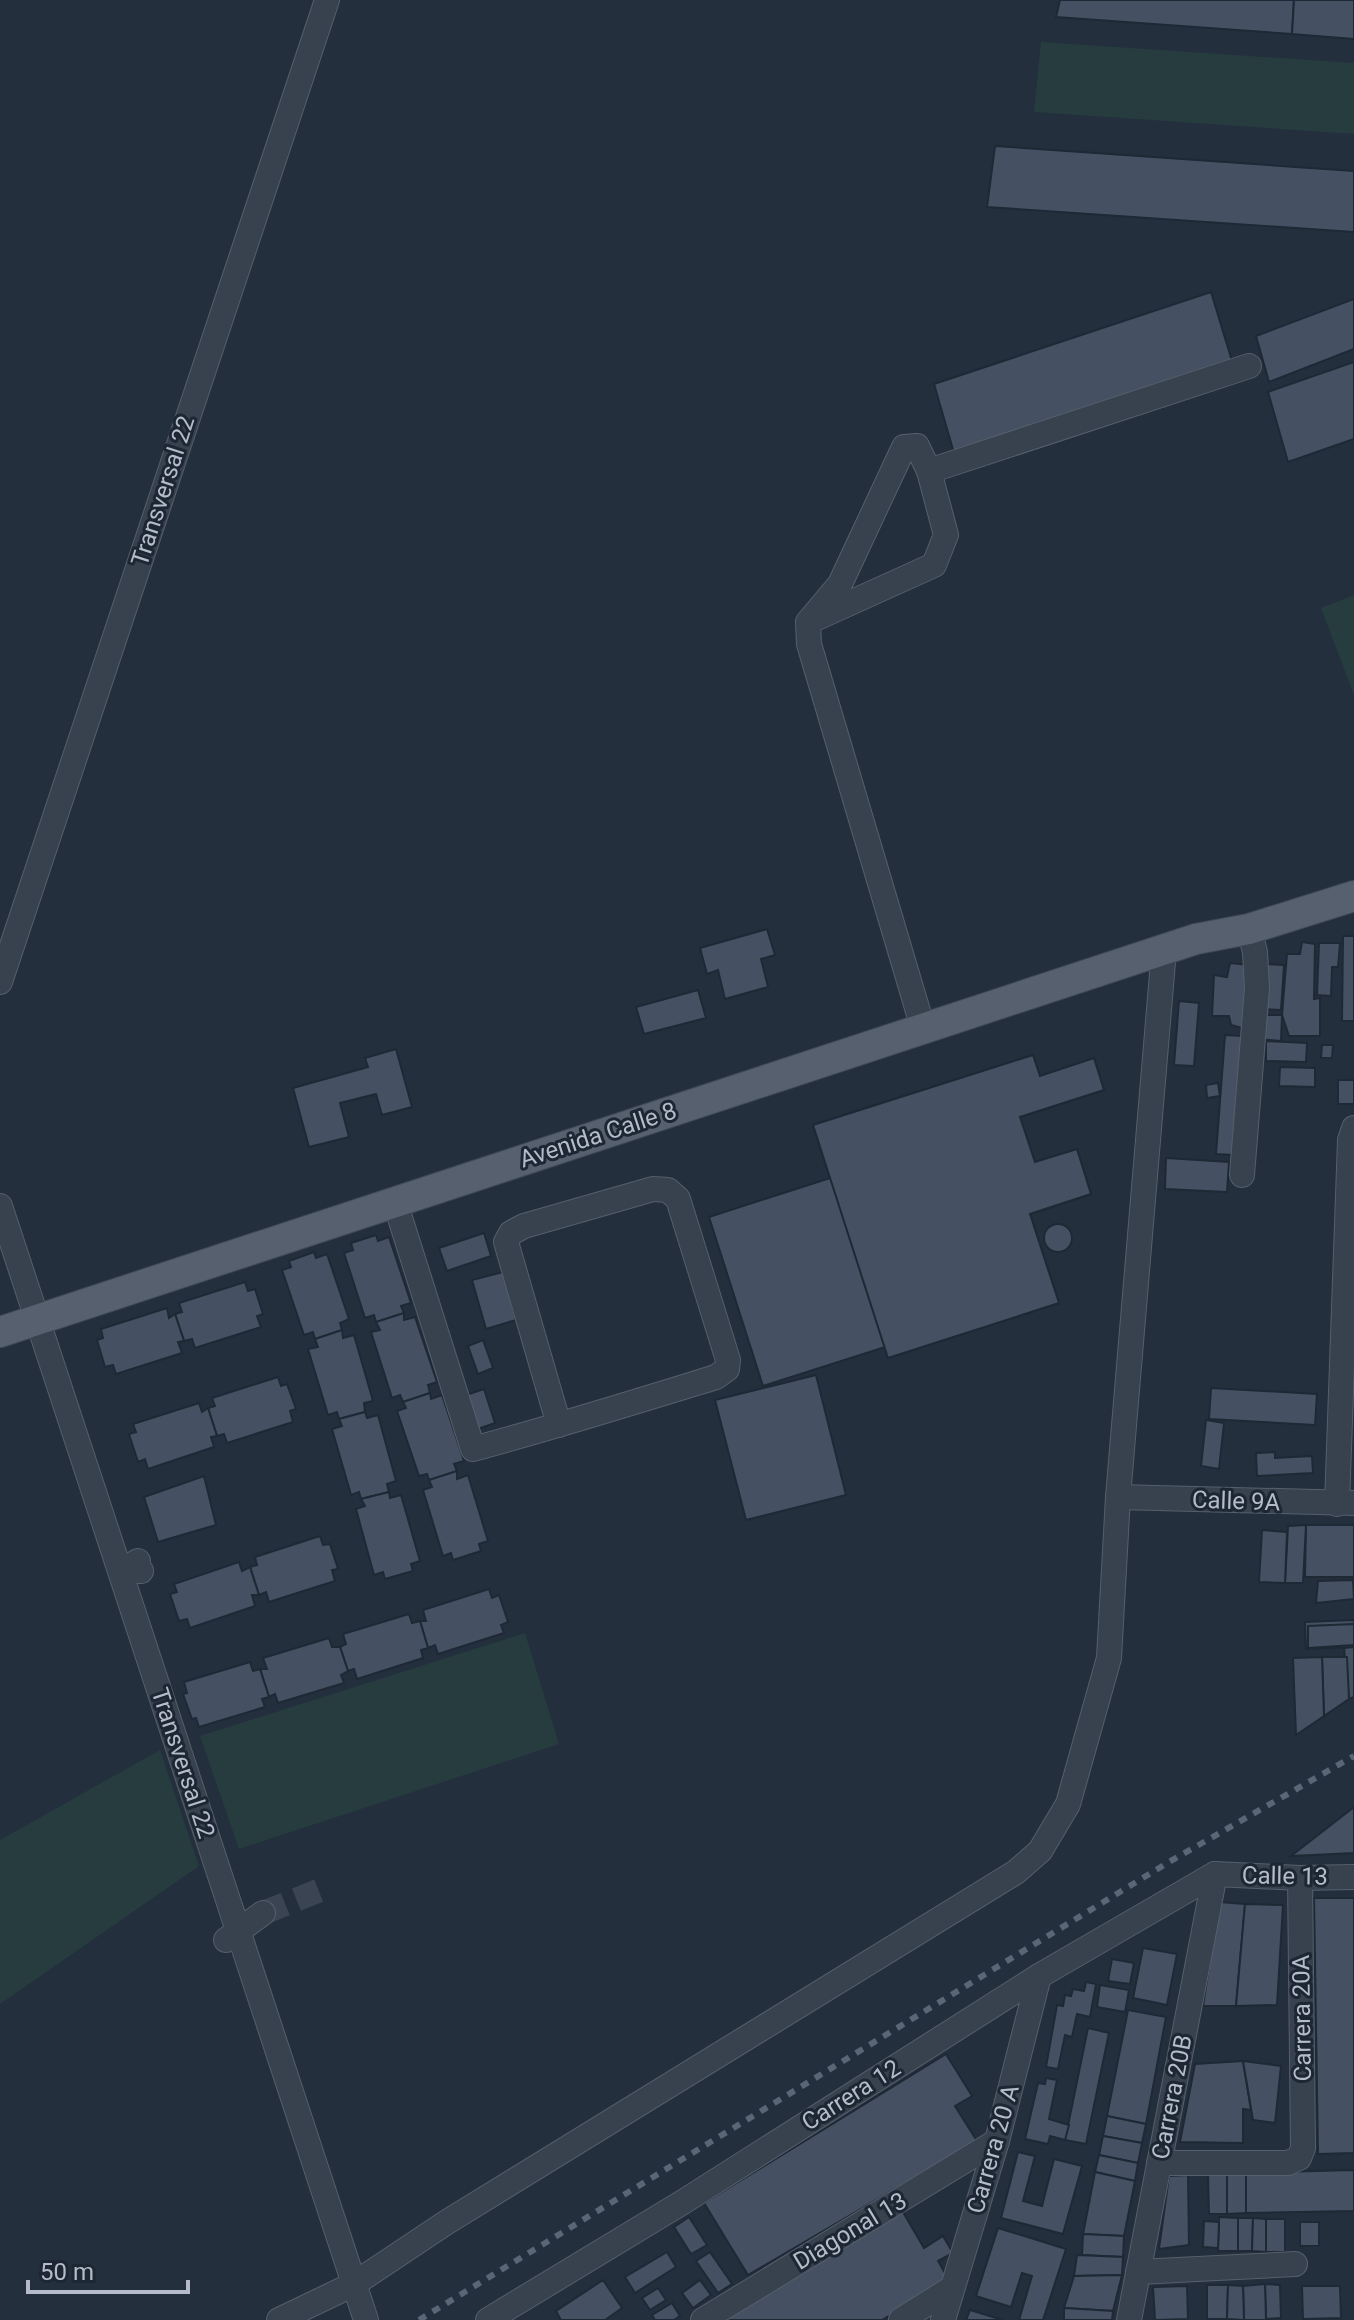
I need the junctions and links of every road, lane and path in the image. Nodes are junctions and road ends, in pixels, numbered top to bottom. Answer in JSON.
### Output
{"nodes":[{"id":1,"x":327,"y":0,"type":"edge"},
{"id":2,"x":1249,"y":366,"type":"dead end"},
{"id":3,"x":929,"y":471,"type":"junction"},
{"id":4,"x":808,"y":622,"type":"junction"},
{"id":5,"x":1354,"y":875,"type":"edge"},
{"id":6,"x":1354,"y":896,"type":"edge"},
{"id":7,"x":1249,"y":929,"type":"junction"},
{"id":8,"x":1196,"y":939,"type":"junction"},
{"id":9,"x":1164,"y":950,"type":"junction"},
{"id":10,"x":0,"y":982,"type":"edge"},
{"id":11,"x":923,"y":1028,"type":"junction"},
{"id":12,"x":1353,"y":1129,"type":"edge"},
{"id":13,"x":1242,"y":1175,"type":"dead end"},
{"id":14,"x":395,"y":1202,"type":"junction"},
{"id":15,"x":0,"y":1206,"type":"edge"},
{"id":16,"x":38,"y":1321,"type":"junction"},
{"id":17,"x":0,"y":1332,"type":"edge"},
{"id":18,"x":559,"y":1425,"type":"junction"},
{"id":19,"x":1118,"y":1497,"type":"junction"},
{"id":20,"x":1345,"y":1504,"type":"edge"},
{"id":21,"x":1215,"y":1874,"type":"junction"},
{"id":22,"x":1354,"y":1877,"type":"edge"},
{"id":23,"x":1300,"y":1878,"type":"junction"},
{"id":24,"x":263,"y":1913,"type":"tunnel mouth"},
{"id":25,"x":230,"y":1936,"type":"junction"},
{"id":26,"x":1039,"y":1976,"type":"junction"},
{"id":27,"x":997,"y":2141,"type":"junction"},
{"id":28,"x":1159,"y":2163,"type":"junction"},
{"id":29,"x":1295,"y":2264,"type":"dead end"},
{"id":30,"x":1138,"y":2272,"type":"junction"},
{"id":31,"x":354,"y":2284,"type":"junction"},
{"id":32,"x":952,"y":2288,"type":"junction"},
{"id":33,"x":279,"y":2320,"type":"edge"},
{"id":34,"x":366,"y":2320,"type":"edge"},
{"id":35,"x":488,"y":2320,"type":"edge"},
{"id":36,"x":703,"y":2320,"type":"edge"},
{"id":37,"x":901,"y":2320,"type":"edge"},
{"id":38,"x":943,"y":2320,"type":"edge"},
{"id":39,"x":1129,"y":2320,"type":"edge"}],
"edges":[{"from":1,"to":10,"type":"street","name":"Transversal 22"},
{"from":2,"to":3,"type":"street"},
{"from":3,"to":4,"type":"street"},
{"from":3,"to":4,"type":"street"},
{"from":4,"to":11,"type":"street"},
{"from":5,"to":8,"type":"main road","name":"Avenida Calle 8"},
{"from":6,"to":7,"type":"main road","name":"Avenida Calle 8"},
{"from":7,"to":8,"type":"main road","name":"Avenida Calle 8"},
{"from":7,"to":13,"type":"street"},
{"from":8,"to":9,"type":"main road","name":"Avenida Calle 8"},
{"from":9,"to":11,"type":"main road","name":"Avenida Calle 8"},
{"from":9,"to":19,"type":"street"},
{"from":11,"to":14,"type":"main road","name":"Avenida Calle 8"},
{"from":12,"to":20,"type":"street"},
{"from":14,"to":16,"type":"main road","name":"Avenida Calle 8"},
{"from":14,"to":18,"type":"street"},
{"from":15,"to":16,"type":"street","name":"Transversal 22"},
{"from":16,"to":17,"type":"main road","name":"Avenida Calle 8"},
{"from":16,"to":25,"type":"street","name":"Transversal 22"},
{"from":18,"to":18,"type":"street"},
{"from":19,"to":20,"type":"street","name":"Calle 9A"},
{"from":19,"to":31,"type":"street"},
{"from":21,"to":23,"type":"street","name":"Calle 13"},
{"from":21,"to":26,"type":"street","name":"Carrera 12"},
{"from":21,"to":28,"type":"street","name":"Carrera 20B"},
{"from":22,"to":23,"type":"street","name":"Calle 13"},
{"from":23,"to":28,"type":"street","name":"Carrera 20A"},
{"from":24,"to":25,"type":"street"},
{"from":25,"to":31,"type":"street","name":"Transversal 22"},
{"from":26,"to":27,"type":"street","name":"Carrera 20 A"},
{"from":26,"to":35,"type":"street","name":"Carrera 12"},
{"from":27,"to":32,"type":"street","name":"Carrera 20 A"},
{"from":27,"to":36,"type":"street","name":"Diagonal 13"},
{"from":28,"to":30,"type":"street","name":"Carrera 20B"},
{"from":29,"to":30,"type":"street"},
{"from":30,"to":39,"type":"street","name":"Carrera 20B"},
{"from":31,"to":33,"type":"street"},
{"from":31,"to":34,"type":"street","name":"Transversal 22"},
{"from":32,"to":37,"type":"street"},
{"from":32,"to":38,"type":"street","name":"Carrera 20 A"}]}
